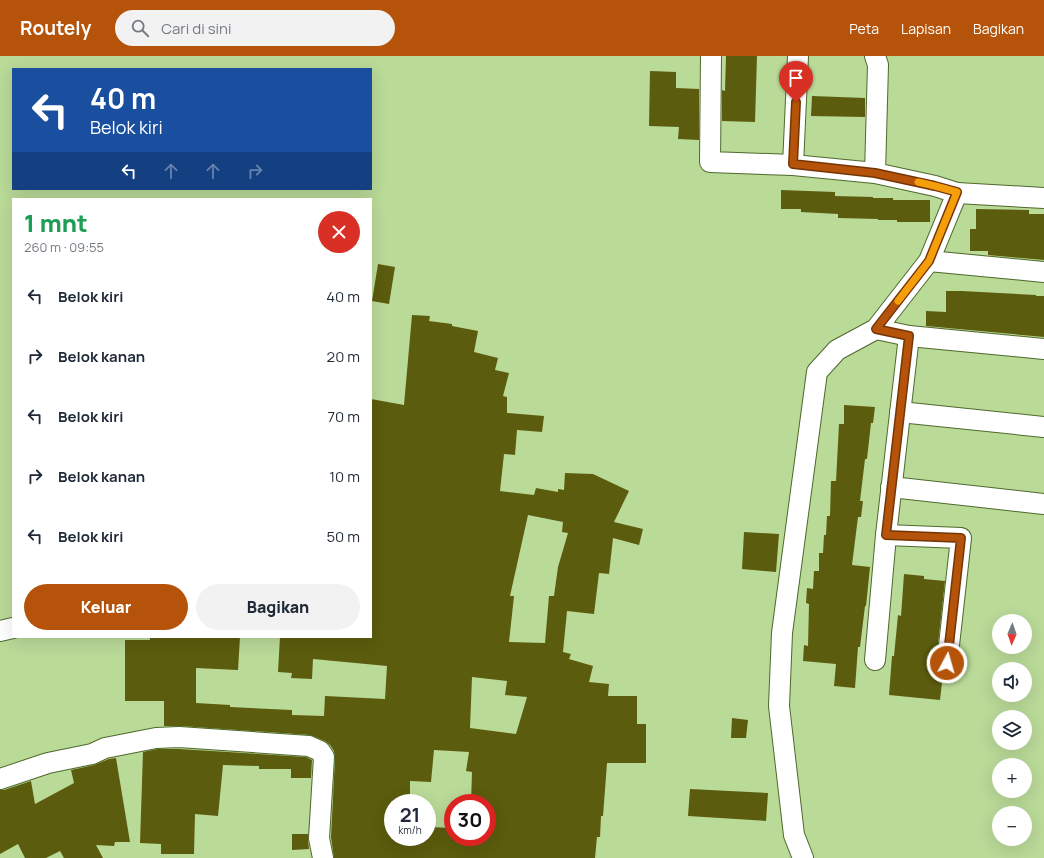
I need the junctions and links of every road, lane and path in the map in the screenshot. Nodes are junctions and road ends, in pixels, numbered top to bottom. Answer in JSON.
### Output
{"nodes":[{"id":1,"x":711,"y":56,"type":"edge"},
{"id":2,"x":798,"y":56,"type":"edge"},
{"id":3,"x":875,"y":56,"type":"edge"},
{"id":4,"x":793,"y":164,"type":"junction"},
{"id":5,"x":875,"y":173,"type":"junction"},
{"id":6,"x":957,"y":192,"type":"junction"},
{"id":7,"x":1044,"y":198,"type":"edge"},
{"id":8,"x":929,"y":261,"type":"junction"},
{"id":9,"x":1044,"y":272,"type":"edge"},
{"id":10,"x":876,"y":329,"type":"junction"},
{"id":11,"x":909,"y":336,"type":"junction"},
{"id":12,"x":1044,"y":349,"type":"edge"},
{"id":13,"x":900,"y":412,"type":"junction"},
{"id":14,"x":1044,"y":427,"type":"edge"},
{"id":15,"x":891,"y":488,"type":"junction"},
{"id":16,"x":1044,"y":504,"type":"edge"},
{"id":17,"x":886,"y":535,"type":"junction"},
{"id":18,"x":12,"y":628,"type":"edge"},
{"id":19,"x":0,"y":631,"type":"edge"},
{"id":20,"x":874,"y":660,"type":"dead end"},
{"id":21,"x":947,"y":663,"type":"dead end"},
{"id":22,"x":0,"y":779,"type":"edge"},
{"id":23,"x":323,"y":858,"type":"edge"},
{"id":24,"x":803,"y":858,"type":"edge"}],
"edges":[{"from":1,"to":4,"type":"street"},
{"from":2,"to":4,"type":"street"},
{"from":3,"to":5,"type":"street"},
{"from":4,"to":5,"type":"street"},
{"from":5,"to":6,"type":"street"},
{"from":6,"to":7,"type":"street"},
{"from":6,"to":8,"type":"street"},
{"from":8,"to":9,"type":"street"},
{"from":8,"to":10,"type":"street"},
{"from":10,"to":11,"type":"street"},
{"from":10,"to":24,"type":"street"},
{"from":11,"to":12,"type":"street"},
{"from":11,"to":13,"type":"street"},
{"from":13,"to":14,"type":"street"},
{"from":13,"to":15,"type":"street"},
{"from":15,"to":16,"type":"street"},
{"from":15,"to":17,"type":"street"},
{"from":17,"to":20,"type":"street"},
{"from":17,"to":21,"type":"street"},
{"from":18,"to":19,"type":"street"},
{"from":22,"to":23,"type":"street"}]}
